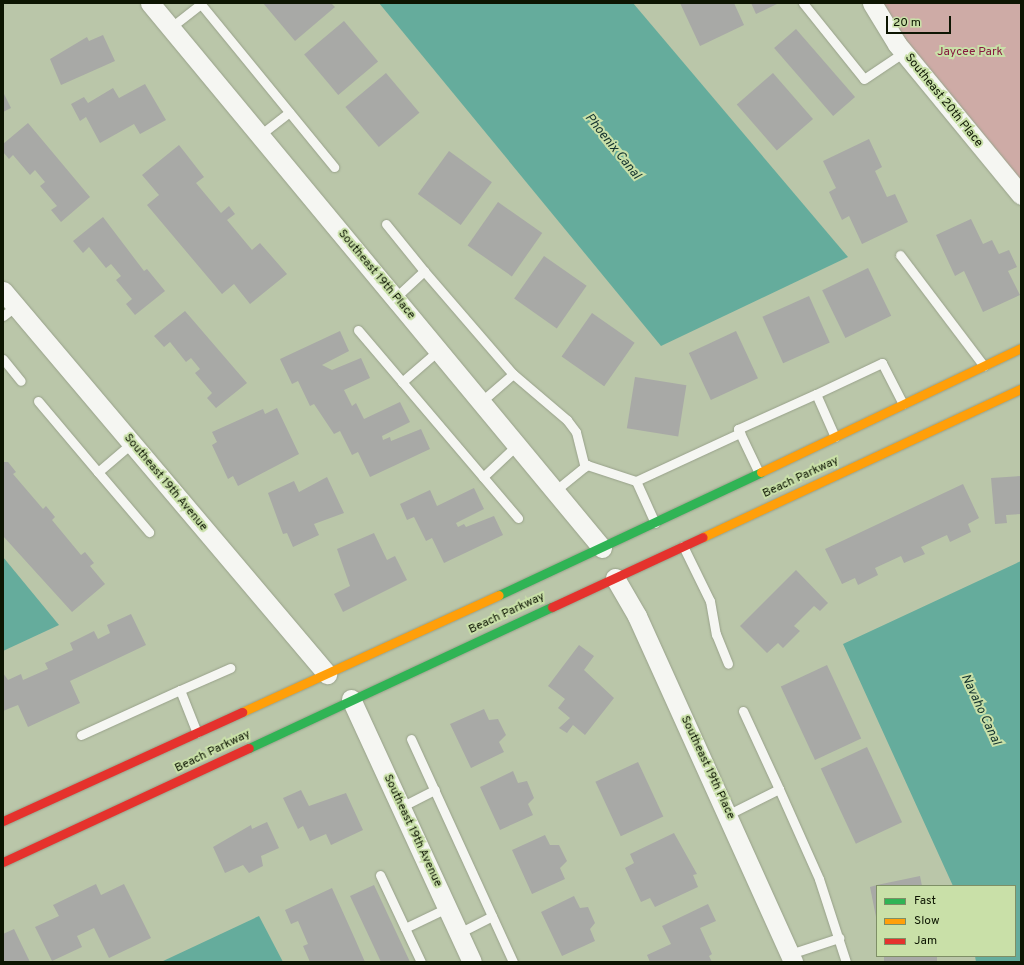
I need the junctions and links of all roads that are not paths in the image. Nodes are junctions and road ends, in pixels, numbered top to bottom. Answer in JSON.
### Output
{"nodes":[{"id":1,"x":150,"y":3,"type":"edge"},
{"id":2,"x":803,"y":3,"type":"edge"},
{"id":3,"x":872,"y":3,"type":"edge"},
{"id":4,"x":200,"y":4,"type":"edge"},
{"id":5,"x":170,"y":28,"type":"junction"},
{"id":6,"x":904,"y":52,"type":"junction"},
{"id":7,"x":289,"y":112,"type":"junction"},
{"id":8,"x":260,"y":135,"type":"junction"},
{"id":9,"x":334,"y":168,"type":"dead end"},
{"id":10,"x":1021,"y":195,"type":"edge"},
{"id":11,"x":386,"y":224,"type":"dead end"},
{"id":12,"x":900,"y":255,"type":"dead end"},
{"id":13,"x":424,"y":271,"type":"junction"},
{"id":14,"x":3,"y":291,"type":"edge"},
{"id":15,"x":395,"y":298,"type":"junction"},
{"id":16,"x":9,"y":311,"type":"edge"},
{"id":17,"x":358,"y":330,"type":"dead end"},
{"id":18,"x":1021,"y":348,"type":"edge"},
{"id":19,"x":439,"y":350,"type":"junction"},
{"id":20,"x":3,"y":359,"type":"edge"},
{"id":21,"x":984,"y":366,"type":"junction"},
{"id":22,"x":513,"y":374,"type":"junction"},
{"id":23,"x":21,"y":381,"type":"dead end"},
{"id":24,"x":402,"y":382,"type":"junction"},
{"id":25,"x":1021,"y":390,"type":"edge"},
{"id":26,"x":816,"y":394,"type":"junction"},
{"id":27,"x":38,"y":401,"type":"dead end"},
{"id":28,"x":482,"y":401,"type":"junction"},
{"id":29,"x":903,"y":404,"type":"junction"},
{"id":30,"x":740,"y":433,"type":"junction"},
{"id":31,"x":835,"y":437,"type":"junction"},
{"id":32,"x":132,"y":443,"type":"junction"},
{"id":33,"x":518,"y":444,"type":"junction"},
{"id":34,"x":585,"y":467,"type":"junction"},
{"id":35,"x":98,"y":472,"type":"junction"},
{"id":36,"x":758,"y":473,"type":"junction"},
{"id":37,"x":483,"y":477,"type":"junction"},
{"id":38,"x":636,"y":481,"type":"junction"},
{"id":39,"x":556,"y":490,"type":"junction"},
{"id":40,"x":518,"y":518,"type":"dead end"},
{"id":41,"x":655,"y":523,"type":"junction"},
{"id":42,"x":149,"y":532,"type":"dead end"},
{"id":43,"x":683,"y":546,"type":"junction"},
{"id":44,"x":608,"y":563,"type":"junction"},
{"id":45,"x":728,"y":664,"type":"dead end"},
{"id":46,"x":230,"y":668,"type":"dead end"},
{"id":47,"x":339,"y":686,"type":"junction"},
{"id":48,"x":180,"y":690,"type":"junction"},
{"id":49,"x":743,"y":711,"type":"dead end"},
{"id":50,"x":197,"y":732,"type":"junction"},
{"id":51,"x":81,"y":735,"type":"dead end"},
{"id":52,"x":411,"y":739,"type":"dead end"},
{"id":53,"x":779,"y":789,"type":"junction"},
{"id":54,"x":435,"y":790,"type":"junction"},
{"id":55,"x":401,"y":807,"type":"junction"},
{"id":56,"x":729,"y":814,"type":"junction"},
{"id":57,"x":3,"y":821,"type":"edge"},
{"id":58,"x":3,"y":862,"type":"edge"},
{"id":59,"x":380,"y":875,"type":"dead end"},
{"id":60,"x":447,"y":908,"type":"junction"},
{"id":61,"x":492,"y":916,"type":"junction"},
{"id":62,"x":405,"y":928,"type":"junction"},
{"id":63,"x":459,"y":933,"type":"junction"},
{"id":64,"x":839,"y":938,"type":"junction"},
{"id":65,"x":792,"y":958,"type":"edge"},
{"id":66,"x":421,"y":962,"type":"edge"},
{"id":67,"x":472,"y":962,"type":"edge"},
{"id":68,"x":513,"y":962,"type":"edge"},
{"id":69,"x":846,"y":962,"type":"edge"}],
"edges":[{"from":1,"to":5,"type":"street","name":"Southeast 19th Place"},
{"from":2,"to":6,"type":"lane"},
{"from":3,"to":6,"type":"street","name":"Southeast 20th Place"},
{"from":4,"to":5,"type":"lane"},
{"from":4,"to":7,"type":"lane"},
{"from":5,"to":8,"type":"street","name":"Southeast 19th Place"},
{"from":6,"to":10,"type":"street","name":"Southeast 20th Place"},
{"from":7,"to":8,"type":"lane"},
{"from":7,"to":9,"type":"lane"},
{"from":8,"to":15,"type":"street","name":"Southeast 19th Place"},
{"from":11,"to":13,"type":"lane"},
{"from":12,"to":21,"type":"lane"},
{"from":13,"to":15,"type":"lane"},
{"from":13,"to":22,"type":"lane"},
{"from":14,"to":16,"type":"street","name":"Southeast 19th Avenue"},
{"from":15,"to":19,"type":"street","name":"Southeast 19th Place"},
{"from":16,"to":32,"type":"street","name":"Southeast 19th Avenue"},
{"from":17,"to":24,"type":"lane"},
{"from":18,"to":21,"type":"street","name":"Beach Parkway"},
{"from":19,"to":24,"type":"lane"},
{"from":19,"to":28,"type":"street","name":"Southeast 19th Place"},
{"from":20,"to":23,"type":"lane"},
{"from":21,"to":29,"type":"street","name":"Beach Parkway"},
{"from":22,"to":28,"type":"lane"},
{"from":22,"to":34,"type":"lane"},
{"from":24,"to":37,"type":"lane"},
{"from":25,"to":43,"type":"street","name":"Beach Parkway"},
{"from":26,"to":29,"type":"lane"},
{"from":26,"to":30,"type":"lane"},
{"from":26,"to":31,"type":"lane"},
{"from":27,"to":35,"type":"lane"},
{"from":28,"to":33,"type":"street","name":"Southeast 19th Place"},
{"from":29,"to":31,"type":"street","name":"Beach Parkway"},
{"from":30,"to":36,"type":"lane"},
{"from":30,"to":38,"type":"lane"},
{"from":31,"to":36,"type":"street","name":"Beach Parkway"},
{"from":32,"to":35,"type":"lane"},
{"from":32,"to":47,"type":"street","name":"Southeast 19th Avenue"},
{"from":33,"to":37,"type":"lane"},
{"from":33,"to":39,"type":"street","name":"Southeast 19th Place"},
{"from":34,"to":38,"type":"lane"},
{"from":34,"to":39,"type":"lane"},
{"from":35,"to":42,"type":"lane"},
{"from":36,"to":41,"type":"street","name":"Beach Parkway"},
{"from":37,"to":40,"type":"lane"},
{"from":38,"to":41,"type":"lane"},
{"from":39,"to":44,"type":"street","name":"Southeast 19th Place"},
{"from":41,"to":44,"type":"street","name":"Beach Parkway"},
{"from":43,"to":44,"type":"street","name":"Beach Parkway"},
{"from":43,"to":45,"type":"lane"},
{"from":44,"to":47,"type":"street","name":"Beach Parkway"},
{"from":44,"to":47,"type":"street","name":"Beach Parkway"},
{"from":44,"to":56,"type":"street","name":"Southeast 19th Place"},
{"from":46,"to":48,"type":"lane"},
{"from":47,"to":50,"type":"street","name":"Beach Parkway"},
{"from":47,"to":55,"type":"street","name":"Southeast 19th Avenue"},
{"from":47,"to":58,"type":"street","name":"Beach Parkway"},
{"from":48,"to":50,"type":"lane"},
{"from":48,"to":51,"type":"lane"},
{"from":49,"to":53,"type":"lane"},
{"from":50,"to":57,"type":"street","name":"Beach Parkway"},
{"from":52,"to":54,"type":"lane"},
{"from":53,"to":56,"type":"lane"},
{"from":53,"to":64,"type":"lane"},
{"from":54,"to":55,"type":"lane"},
{"from":54,"to":61,"type":"lane"},
{"from":55,"to":60,"type":"street","name":"Southeast 19th Avenue"},
{"from":56,"to":65,"type":"street","name":"Southeast 19th Place"},
{"from":59,"to":62,"type":"lane"},
{"from":60,"to":62,"type":"lane"},
{"from":60,"to":63,"type":"street","name":"Southeast 19th Avenue"},
{"from":61,"to":63,"type":"lane"},
{"from":61,"to":68,"type":"lane"},
{"from":62,"to":66,"type":"lane"},
{"from":63,"to":67,"type":"street","name":"Southeast 19th Avenue"},
{"from":64,"to":65,"type":"lane"},
{"from":64,"to":69,"type":"lane"}]}
